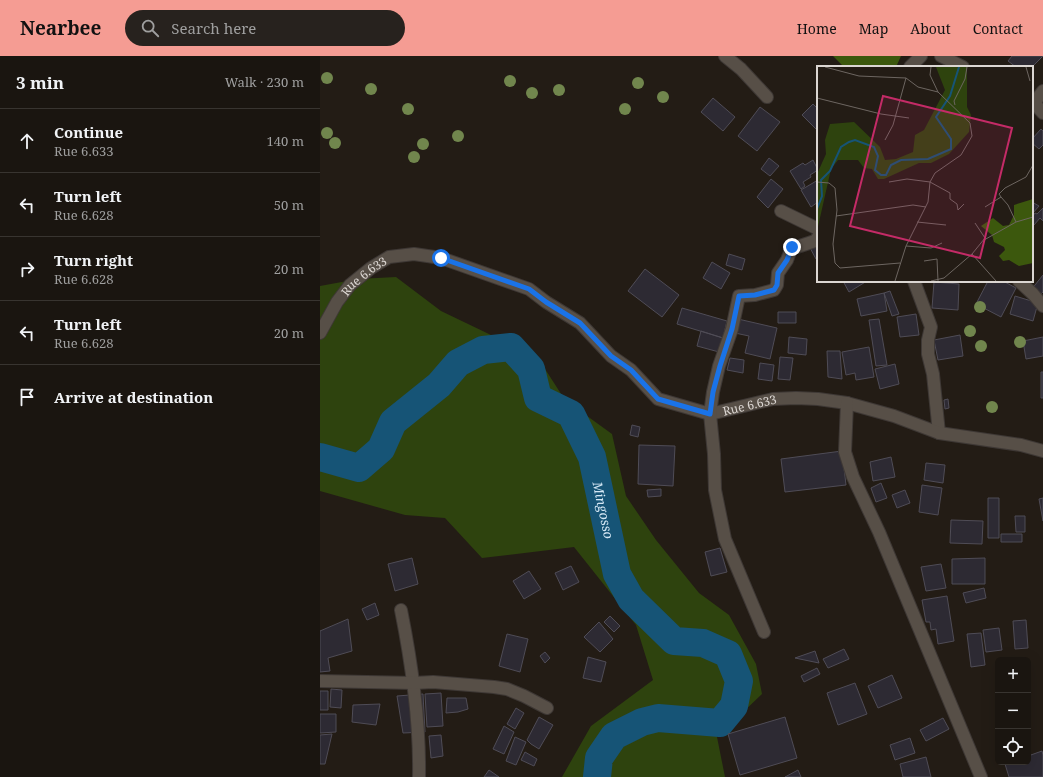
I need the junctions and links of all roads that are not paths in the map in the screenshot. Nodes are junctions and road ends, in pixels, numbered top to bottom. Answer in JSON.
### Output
{"nodes":[{"id":1,"x":725,"y":56,"type":"edge"},
{"id":2,"x":921,"y":56,"type":"edge"},
{"id":3,"x":942,"y":56,"type":"edge"},
{"id":4,"x":911,"y":66,"type":"edge"},
{"id":5,"x":961,"y":66,"type":"edge"},
{"id":6,"x":1043,"y":90,"type":"edge"},
{"id":7,"x":767,"y":97,"type":"dead end"},
{"id":8,"x":1033,"y":103,"type":"edge"},
{"id":9,"x":1043,"y":113,"type":"edge"},
{"id":10,"x":781,"y":211,"type":"dead end"},
{"id":11,"x":817,"y":229,"type":"edge"},
{"id":12,"x":817,"y":238,"type":"edge"},
{"id":13,"x":914,"y":282,"type":"edge"},
{"id":14,"x":1020,"y":282,"type":"edge"},
{"id":15,"x":1043,"y":306,"type":"edge"},
{"id":16,"x":320,"y":333,"type":"edge"},
{"id":17,"x":847,"y":403,"type":"junction"},
{"id":18,"x":710,"y":414,"type":"junction"},
{"id":19,"x":939,"y":433,"type":"junction"},
{"id":20,"x":1043,"y":451,"type":"edge"},
{"id":21,"x":400,"y":610,"type":"dead end"},
{"id":22,"x":764,"y":632,"type":"dead end"},
{"id":23,"x":320,"y":681,"type":"edge"},
{"id":24,"x":414,"y":684,"type":"junction"},
{"id":25,"x":547,"y":708,"type":"dead end"},
{"id":26,"x":419,"y":777,"type":"edge"},
{"id":27,"x":981,"y":777,"type":"edge"}],
"edges":[{"from":1,"to":7,"type":"street"},
{"from":2,"to":4,"type":"street"},
{"from":3,"to":5,"type":"street"},
{"from":6,"to":8,"type":"street"},
{"from":8,"to":9,"type":"street"},
{"from":10,"to":11,"type":"street"},
{"from":12,"to":18,"type":"street"},
{"from":13,"to":19,"type":"street"},
{"from":14,"to":15,"type":"street"},
{"from":16,"to":18,"type":"street","name":"Rue 6.633"},
{"from":17,"to":18,"type":"street","name":"Rue 6.633"},
{"from":17,"to":19,"type":"street","name":"Rue 6.633"},
{"from":17,"to":27,"type":"street"},
{"from":18,"to":22,"type":"street"},
{"from":19,"to":20,"type":"street","name":"Rue 6.633"},
{"from":21,"to":24,"type":"street"},
{"from":23,"to":24,"type":"street"},
{"from":24,"to":25,"type":"street"},
{"from":24,"to":26,"type":"street"}]}
